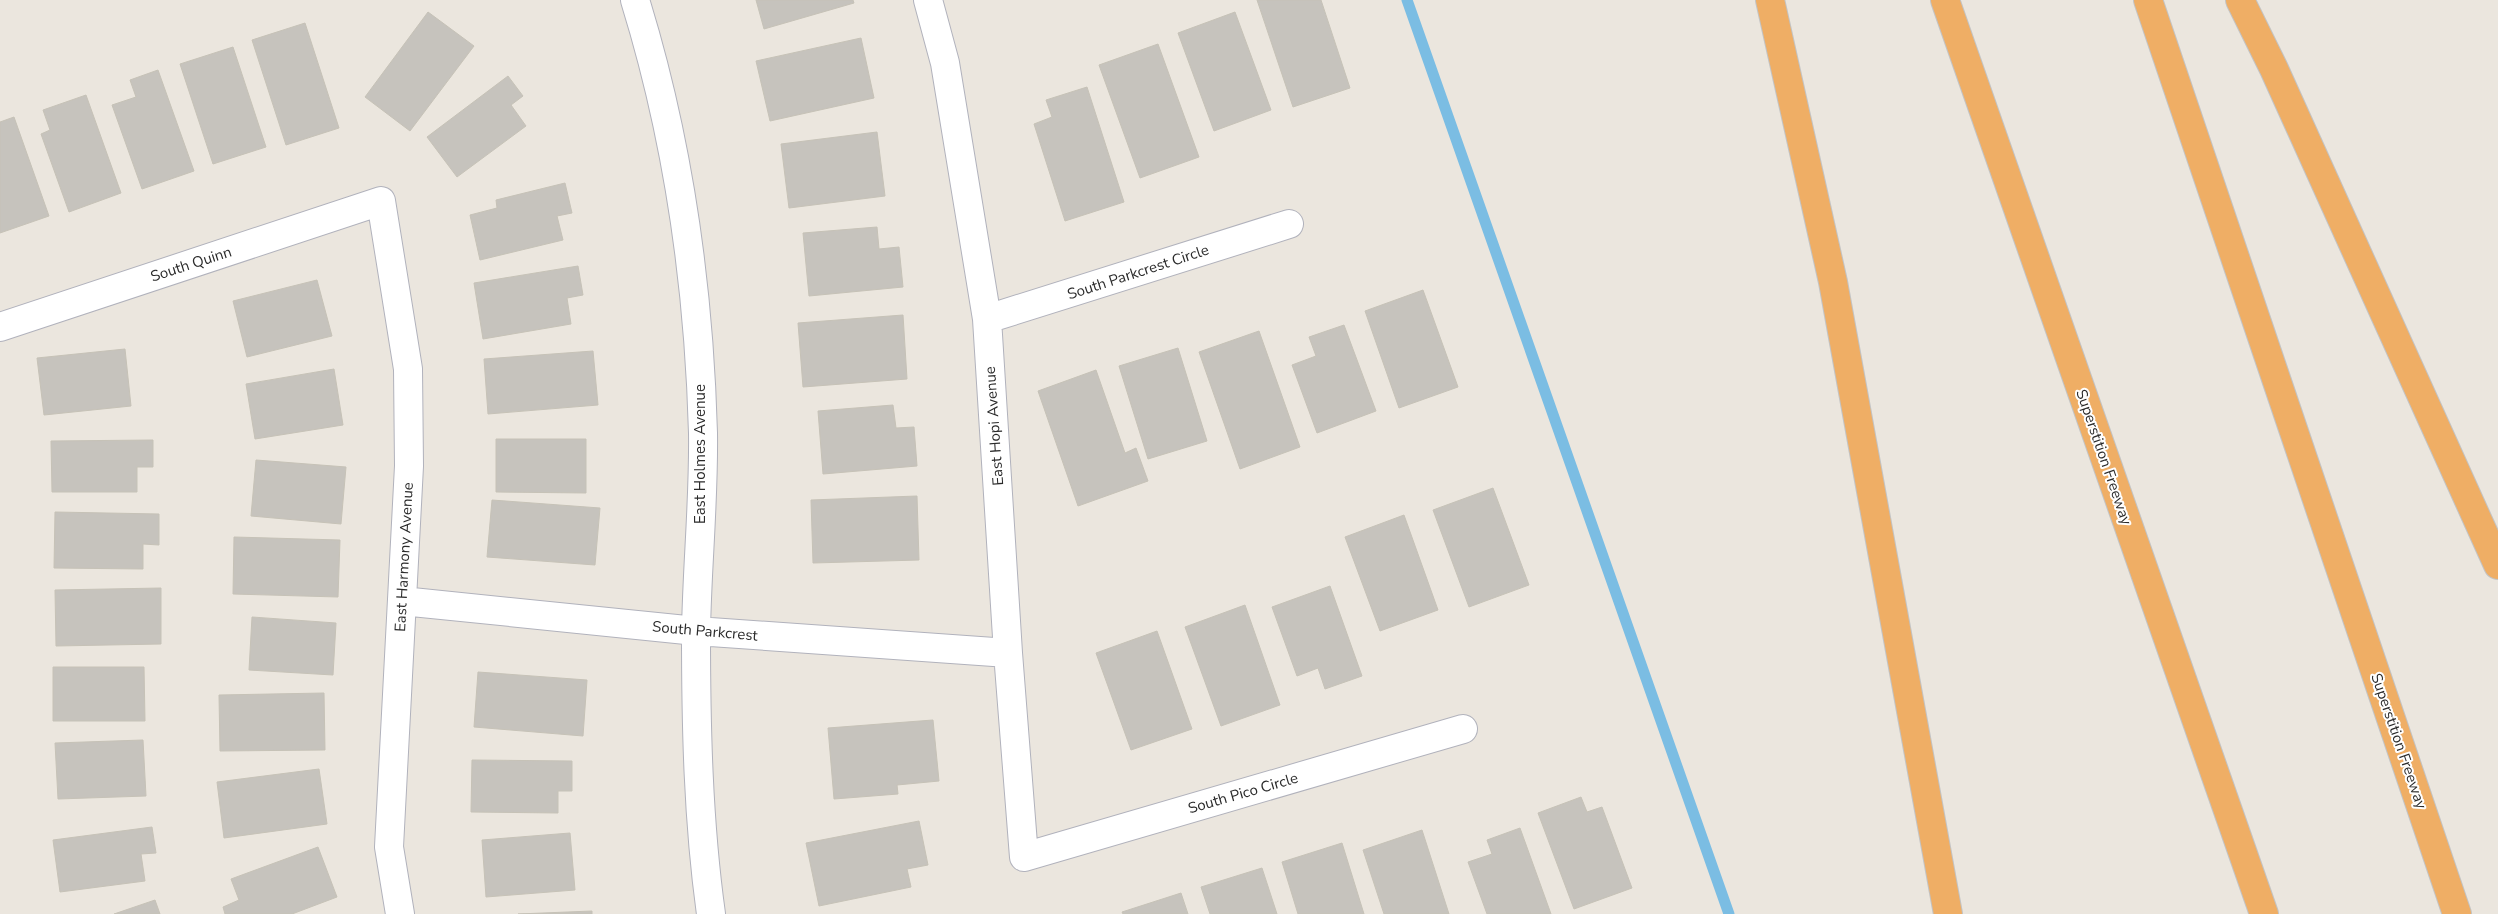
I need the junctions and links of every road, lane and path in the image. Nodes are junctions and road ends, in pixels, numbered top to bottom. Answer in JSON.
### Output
{"nodes":[{"id":1,"x":635,"y":0,"type":"edge"},
{"id":2,"x":928,"y":0,"type":"edge"},
{"id":3,"x":1770,"y":0,"type":"edge"},
{"id":4,"x":1945,"y":0,"type":"edge"},
{"id":5,"x":2148,"y":0,"type":"edge"},
{"id":6,"x":2240,"y":0,"type":"edge"},
{"id":7,"x":381,"y":201,"type":"joint"},
{"id":8,"x":1289,"y":224,"type":"dead end"},
{"id":9,"x":987,"y":319,"type":"junction"},
{"id":10,"x":0,"y":327,"type":"edge"},
{"id":11,"x":2498,"y":565,"type":"edge"},
{"id":12,"x":402,"y":601,"type":"junction"},
{"id":13,"x":696,"y":631,"type":"junction"},
{"id":14,"x":1008,"y":653,"type":"junction"},
{"id":15,"x":1463,"y":729,"type":"dead end"},
{"id":16,"x":1024,"y":857,"type":"joint"},
{"id":17,"x":400,"y":914,"type":"edge"},
{"id":18,"x":711,"y":914,"type":"edge"},
{"id":19,"x":1948,"y":914,"type":"edge"},
{"id":20,"x":2264,"y":914,"type":"edge"},
{"id":21,"x":2457,"y":914,"type":"edge"}],
"edges":[{"from":1,"to":13,"type":"street","name":"East Holmes Avenue"},
{"from":2,"to":9,"type":"street","name":"East Hopi Avenue"},
{"from":3,"to":19,"type":"highway"},
{"from":4,"to":20,"type":"highway","name":"Superstition Freeway"},
{"from":5,"to":21,"type":"highway","name":"Superstition Freeway"},
{"from":6,"to":11,"type":"highway"},
{"from":7,"to":10,"type":"street","name":"South Quinn"},
{"from":7,"to":12,"type":"street","name":"East Harmony Avenue"},
{"from":8,"to":9,"type":"street","name":"South Parkcrest Circle"},
{"from":9,"to":14,"type":"street","name":"East Hopi Avenue"},
{"from":12,"to":13,"type":"street","name":"South Parkcrest"},
{"from":12,"to":17,"type":"street","name":"East Harmony Avenue"},
{"from":13,"to":14,"type":"street","name":"South Parkcrest"},
{"from":13,"to":18,"type":"street","name":"East Holmes Avenue"},
{"from":14,"to":16,"type":"street","name":"East Hopi Avenue"},
{"from":15,"to":16,"type":"street","name":"South Pico Circle"}]}
